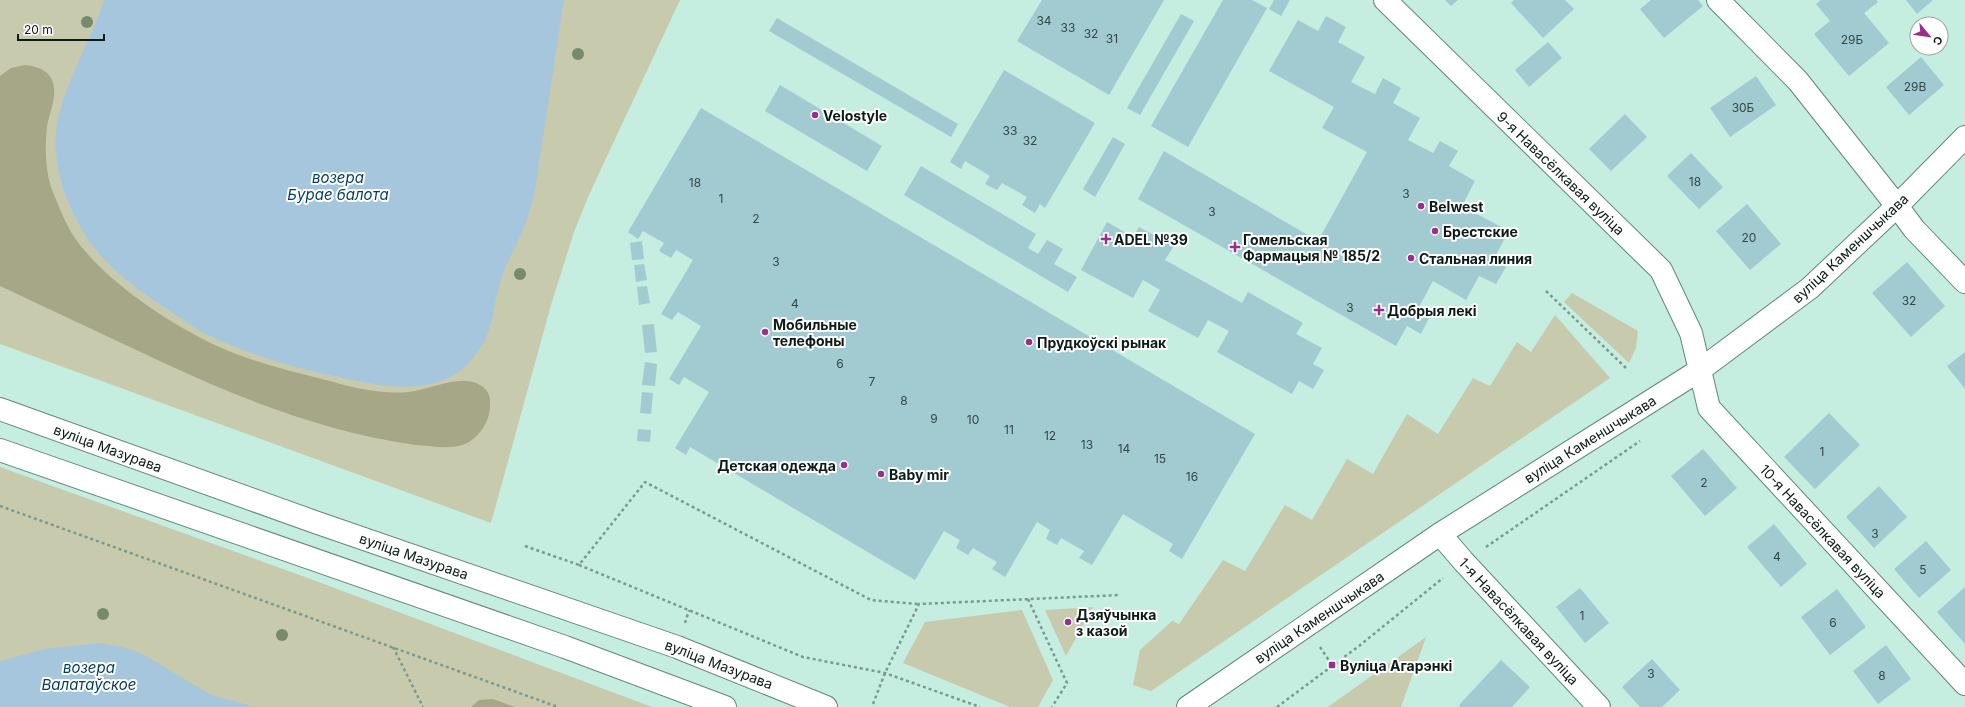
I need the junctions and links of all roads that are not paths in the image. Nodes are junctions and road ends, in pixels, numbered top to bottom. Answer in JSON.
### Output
{"nodes":[{"id":1,"x":1385,"y":0,"type":"edge"},
{"id":2,"x":1718,"y":0,"type":"edge"},
{"id":3,"x":1965,"y":137,"type":"edge"},
{"id":4,"x":1897,"y":206,"type":"junction"},
{"id":5,"x":1965,"y":282,"type":"edge"},
{"id":6,"x":1700,"y":370,"type":"junction"},
{"id":7,"x":0,"y":409,"type":"edge"},
{"id":8,"x":0,"y":450,"type":"edge"},
{"id":9,"x":1440,"y":534,"type":"junction"},
{"id":10,"x":1965,"y":684,"type":"edge"},
{"id":11,"x":725,"y":707,"type":"edge"},
{"id":12,"x":826,"y":707,"type":"edge"},
{"id":13,"x":1188,"y":707,"type":"edge"},
{"id":14,"x":1599,"y":707,"type":"edge"}],
"edges":[{"from":1,"to":6,"type":"street","name":"9-я Навасёлкавая вуліца"},
{"from":2,"to":4,"type":"street"},
{"from":3,"to":4,"type":"street","name":"вуліца Каменшчыкава"},
{"from":4,"to":5,"type":"street"},
{"from":4,"to":6,"type":"street","name":"вуліца Каменшчыкава"},
{"from":6,"to":9,"type":"street","name":"вуліца Каменшчыкава"},
{"from":6,"to":10,"type":"street","name":"10-я Навасёлкавая вуліца"},
{"from":7,"to":12,"type":"street","name":"вуліца Мазурава"},
{"from":8,"to":11,"type":"street"},
{"from":9,"to":13,"type":"street","name":"вуліца Каменшчыкава"},
{"from":9,"to":14,"type":"street","name":"1-я Навасёлкавая вуліца"}]}
